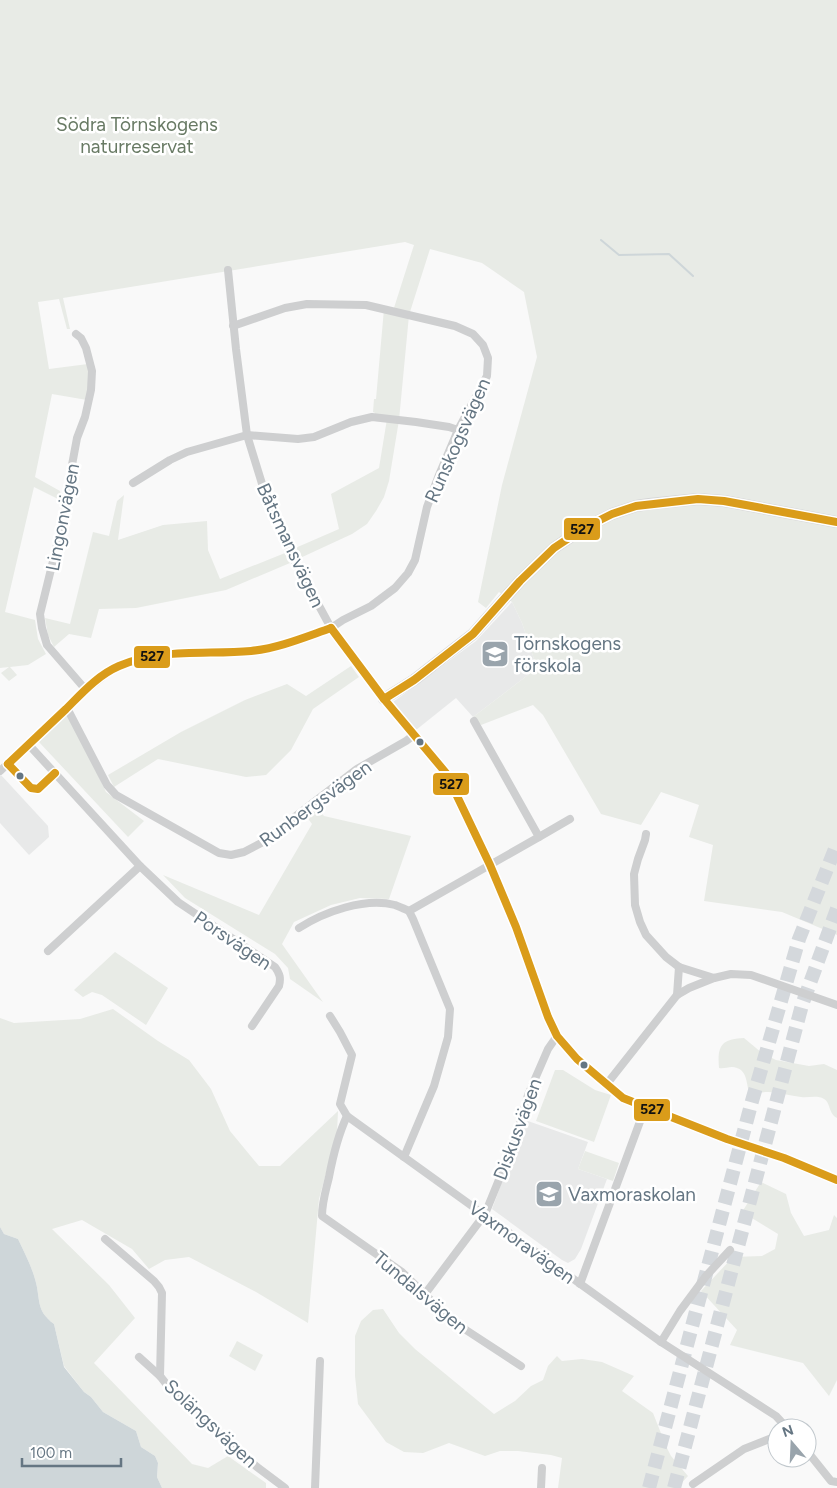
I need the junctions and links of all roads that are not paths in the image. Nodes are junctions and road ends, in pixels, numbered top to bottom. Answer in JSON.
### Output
{"nodes":[{"id":1,"x":228,"y":270,"type":"dead end"},
{"id":2,"x":233,"y":326,"type":"junction"},
{"id":3,"x":76,"y":334,"type":"dead end"},
{"id":4,"x":458,"y":430,"type":"junction"},
{"id":5,"x":247,"y":435,"type":"junction"},
{"id":6,"x":134,"y":483,"type":"dead end"},
{"id":7,"x":837,"y":522,"type":"edge"},
{"id":8,"x":330,"y":628,"type":"junction"},
{"id":9,"x":86,"y":690,"type":"junction"},
{"id":10,"x":384,"y":699,"type":"junction"},
{"id":11,"x":67,"y":708,"type":"junction"},
{"id":12,"x":474,"y":721,"type":"dead end"},
{"id":13,"x":414,"y":735,"type":"junction"},
{"id":14,"x":29,"y":745,"type":"junction"},
{"id":15,"x":8,"y":764,"type":"junction"},
{"id":16,"x":0,"y":771,"type":"edge"},
{"id":17,"x":55,"y":773,"type":"junction"},
{"id":18,"x":570,"y":819,"type":"dead end"},
{"id":19,"x":646,"y":834,"type":"dead end"},
{"id":20,"x":539,"y":838,"type":"junction"},
{"id":21,"x":140,"y":866,"type":"junction"},
{"id":22,"x":490,"y":866,"type":"junction"},
{"id":23,"x":409,"y":911,"type":"junction"},
{"id":24,"x":299,"y":928,"type":"dead end"},
{"id":25,"x":48,"y":951,"type":"dead end"},
{"id":26,"x":679,"y":967,"type":"junction"},
{"id":27,"x":714,"y":978,"type":"junction"},
{"id":28,"x":677,"y":995,"type":"junction"},
{"id":29,"x":837,"y":1005,"type":"edge"},
{"id":30,"x":330,"y":1016,"type":"dead end"},
{"id":31,"x":252,"y":1026,"type":"dead end"},
{"id":32,"x":557,"y":1036,"type":"junction"},
{"id":33,"x":606,"y":1085,"type":"junction"},
{"id":34,"x":645,"y":1108,"type":"junction"},
{"id":35,"x":347,"y":1116,"type":"junction"},
{"id":36,"x":404,"y":1157,"type":"junction"},
{"id":37,"x":837,"y":1180,"type":"edge"},
{"id":38,"x":485,"y":1214,"type":"junction"},
{"id":39,"x":105,"y":1239,"type":"dead end"},
{"id":40,"x":730,"y":1250,"type":"dead end"},
{"id":41,"x":580,"y":1284,"type":"junction"},
{"id":42,"x":425,"y":1294,"type":"junction"},
{"id":43,"x":661,"y":1342,"type":"junction"},
{"id":44,"x":139,"y":1358,"type":"dead end"},
{"id":45,"x":320,"y":1361,"type":"dead end"},
{"id":46,"x":521,"y":1366,"type":"dead end"},
{"id":47,"x":160,"y":1376,"type":"junction"},
{"id":48,"x":778,"y":1418,"type":"edge"},
{"id":49,"x":767,"y":1440,"type":"edge"},
{"id":50,"x":817,"y":1464,"type":"edge"},
{"id":51,"x":542,"y":1468,"type":"dead end"},
{"id":52,"x":693,"y":1484,"type":"dead end"},
{"id":53,"x":832,"y":1484,"type":"edge"},
{"id":54,"x":285,"y":1488,"type":"edge"},
{"id":55,"x":315,"y":1488,"type":"edge"},
{"id":56,"x":541,"y":1488,"type":"edge"}],
"edges":[{"from":1,"to":2,"type":"street","name":"Båtsmansvägen"},
{"from":2,"to":4,"type":"street","name":"Runskogsvägen"},
{"from":2,"to":5,"type":"street","name":"Båtsmansvägen"},
{"from":3,"to":9,"type":"street","name":"Lingonvägen"},
{"from":4,"to":5,"type":"street"},
{"from":4,"to":8,"type":"street","name":"Runskogsvägen"},
{"from":5,"to":6,"type":"street"},
{"from":5,"to":8,"type":"street","name":"Båtsmansvägen"},
{"from":7,"to":10,"type":"street"},
{"from":8,"to":9,"type":"street","name":"Runskogsvägen"},
{"from":8,"to":10,"type":"street","name":"Båtsmansvägen"},
{"from":9,"to":11,"type":"street","name":"Runskogsvägen"},
{"from":10,"to":13,"type":"street","name":"Båtsmansvägen"},
{"from":11,"to":13,"type":"street","name":"Runbergsvägen"},
{"from":11,"to":14,"type":"street","name":"Runskogsvägen"},
{"from":12,"to":20,"type":"street"},
{"from":13,"to":22,"type":"street","name":"Båtsmansvägen"},
{"from":14,"to":15,"type":"street"},
{"from":14,"to":17,"type":"street","name":"Porsvägen"},
{"from":15,"to":16,"type":"street"},
{"from":15,"to":17,"type":"street"},
{"from":17,"to":21,"type":"street","name":"Porsvägen"},
{"from":18,"to":20,"type":"street"},
{"from":19,"to":26,"type":"street"},
{"from":20,"to":22,"type":"street"},
{"from":21,"to":25,"type":"street"},
{"from":21,"to":31,"type":"street","name":"Porsvägen"},
{"from":22,"to":23,"type":"street"},
{"from":22,"to":32,"type":"street","name":"Båtsmansvägen"},
{"from":23,"to":24,"type":"street"},
{"from":23,"to":36,"type":"street"},
{"from":26,"to":27,"type":"street"},
{"from":26,"to":28,"type":"street"},
{"from":27,"to":28,"type":"street"},
{"from":27,"to":29,"type":"street"},
{"from":28,"to":33,"type":"street"},
{"from":30,"to":35,"type":"street"},
{"from":32,"to":33,"type":"street","name":"Båtsmansvägen"},
{"from":32,"to":38,"type":"street","name":"Diskusvägen"},
{"from":33,"to":34,"type":"street","name":"Båtsmansvägen"},
{"from":34,"to":37,"type":"street","name":"Båtsmansvägen"},
{"from":34,"to":41,"type":"street"},
{"from":35,"to":36,"type":"street","name":"Vaxmoravägen"},
{"from":35,"to":42,"type":"street","name":"Tundalsvägen"},
{"from":36,"to":38,"type":"street","name":"Vaxmoravägen"},
{"from":38,"to":41,"type":"street","name":"Vaxmoravägen"},
{"from":38,"to":42,"type":"street","name":"Diskusvägen"},
{"from":39,"to":47,"type":"street","name":"Solängsvägen"},
{"from":40,"to":43,"type":"street"},
{"from":41,"to":43,"type":"street","name":"Vaxmoravägen"},
{"from":42,"to":46,"type":"street","name":"Tundalsvägen"},
{"from":43,"to":48,"type":"street","name":"Vaxmoravägen"},
{"from":44,"to":47,"type":"street","name":"Solängsvägen"},
{"from":45,"to":55,"type":"street"},
{"from":47,"to":54,"type":"street","name":"Solängsvägen"},
{"from":49,"to":52,"type":"street"},
{"from":50,"to":53,"type":"street"},
{"from":51,"to":56,"type":"street"}]}
